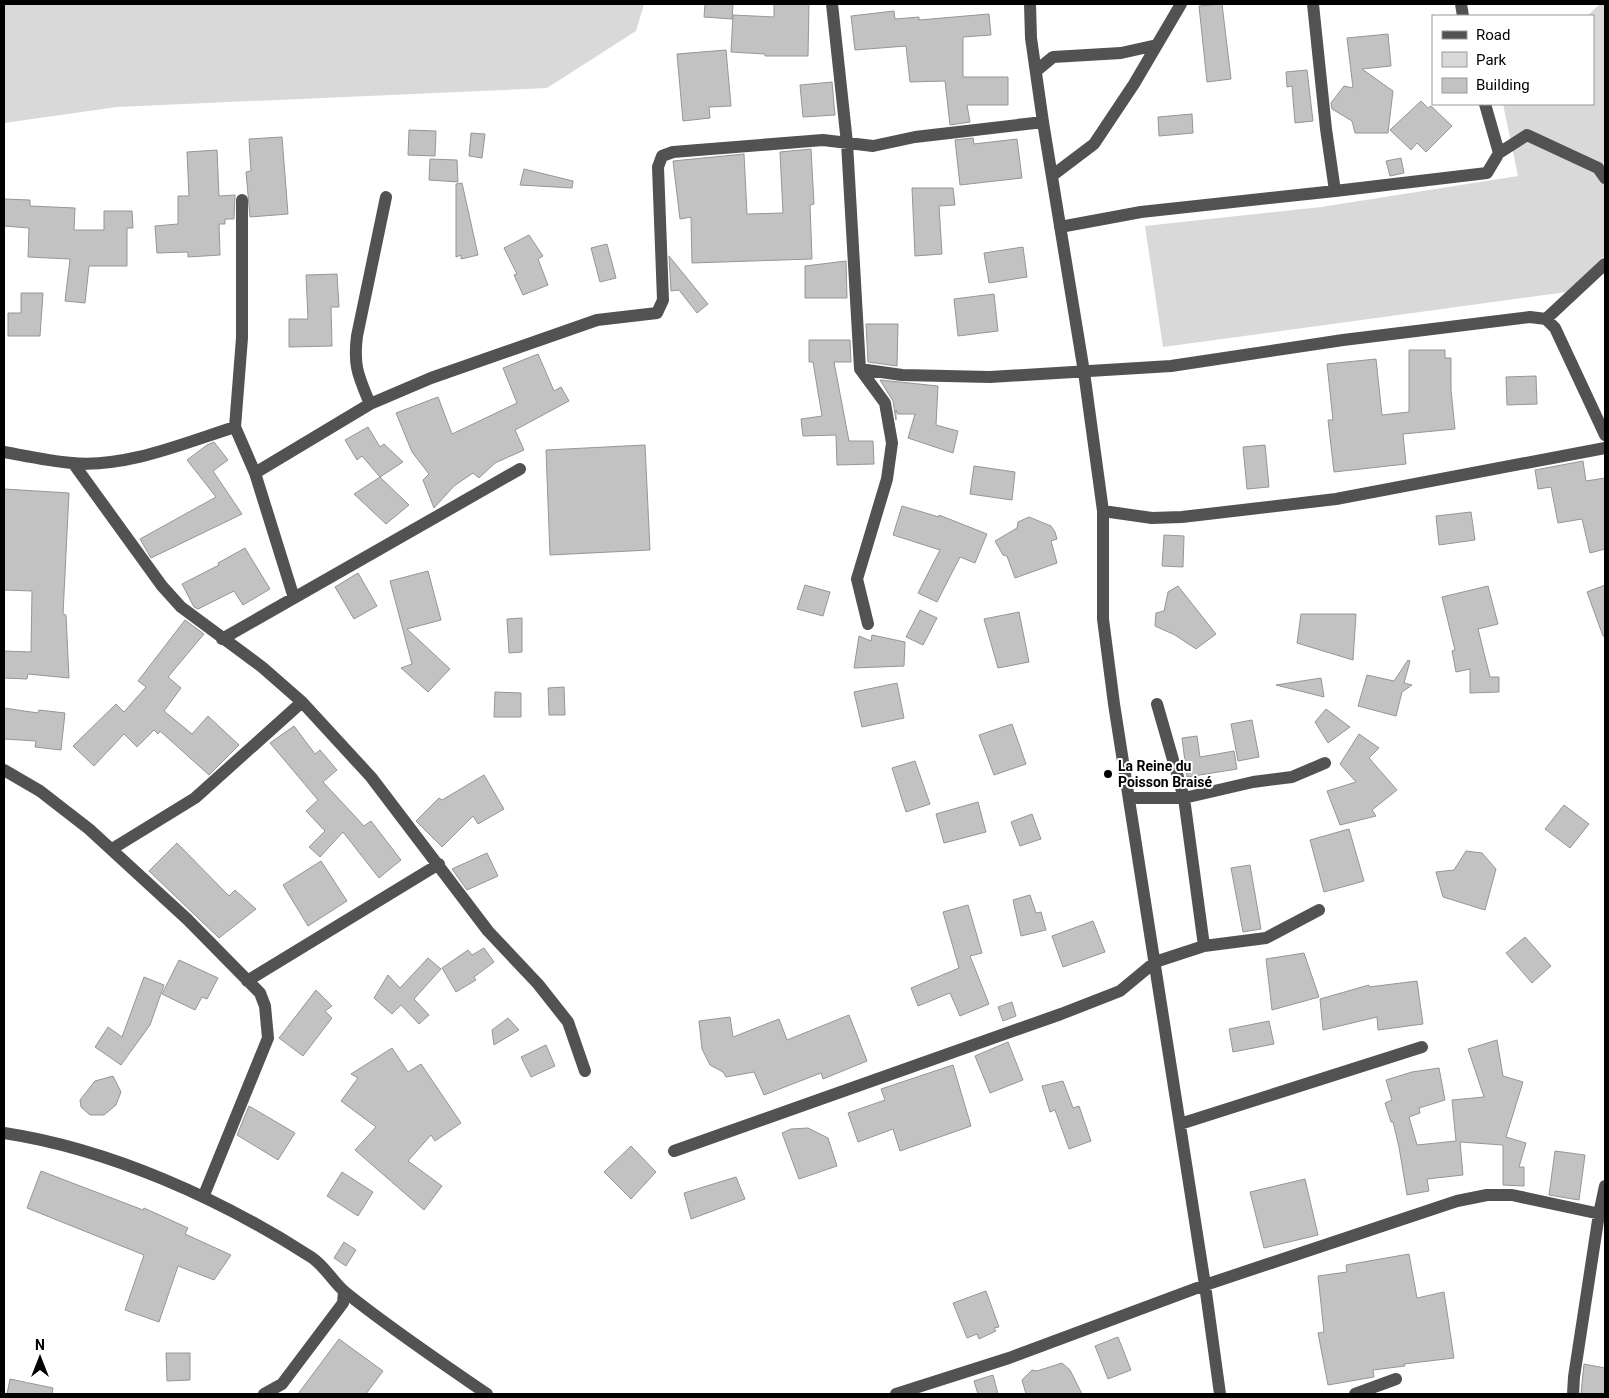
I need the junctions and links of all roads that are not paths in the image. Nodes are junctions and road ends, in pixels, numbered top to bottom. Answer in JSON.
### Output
{"nodes":[{"id":1,"x":832,"y":4,"type":"edge"},
{"id":2,"x":1030,"y":4,"type":"edge"},
{"id":3,"x":1181,"y":4,"type":"edge"},
{"id":4,"x":1313,"y":4,"type":"edge"},
{"id":5,"x":1157,"y":44,"type":"junction"},
{"id":6,"x":1036,"y":71,"type":"junction"},
{"id":7,"x":1485,"y":105,"type":"edge"},
{"id":8,"x":1043,"y":122,"type":"junction"},
{"id":9,"x":847,"y":143,"type":"junction"},
{"id":10,"x":1498,"y":153,"type":"junction"},
{"id":11,"x":1053,"y":175,"type":"junction"},
{"id":12,"x":1605,"y":178,"type":"edge"},
{"id":13,"x":1336,"y":192,"type":"junction"},
{"id":14,"x":386,"y":197,"type":"dead end"},
{"id":15,"x":242,"y":200,"type":"dead end"},
{"id":16,"x":1060,"y":227,"type":"junction"},
{"id":17,"x":1605,"y":264,"type":"edge"},
{"id":18,"x":1546,"y":319,"type":"junction"},
{"id":19,"x":860,"y":369,"type":"junction"},
{"id":20,"x":1084,"y":372,"type":"junction"},
{"id":21,"x":370,"y":404,"type":"junction"},
{"id":22,"x":235,"y":427,"type":"junction"},
{"id":23,"x":1605,"y":435,"type":"edge"},
{"id":24,"x":1605,"y":448,"type":"edge"},
{"id":25,"x":4,"y":452,"type":"edge"},
{"id":26,"x":73,"y":463,"type":"junction"},
{"id":27,"x":520,"y":469,"type":"dead end"},
{"id":28,"x":255,"y":472,"type":"junction"},
{"id":29,"x":1102,"y":511,"type":"junction"},
{"id":30,"x":294,"y":598,"type":"junction"},
{"id":31,"x":868,"y":624,"type":"dead end"},
{"id":32,"x":222,"y":639,"type":"junction"},
{"id":33,"x":302,"y":702,"type":"junction"},
{"id":34,"x":1157,"y":704,"type":"dead end"},
{"id":35,"x":1325,"y":763,"type":"dead end"},
{"id":36,"x":4,"y":770,"type":"edge"},
{"id":37,"x":1129,"y":798,"type":"junction"},
{"id":38,"x":1184,"y":798,"type":"junction"},
{"id":39,"x":112,"y":849,"type":"junction"},
{"id":40,"x":438,"y":864,"type":"junction"},
{"id":41,"x":1319,"y":910,"type":"dead end"},
{"id":42,"x":1204,"y":946,"type":"junction"},
{"id":43,"x":1154,"y":962,"type":"junction"},
{"id":44,"x":246,"y":981,"type":"junction"},
{"id":45,"x":1422,"y":1047,"type":"dead end"},
{"id":46,"x":585,"y":1071,"type":"dead end"},
{"id":47,"x":1180,"y":1124,"type":"junction"},
{"id":48,"x":4,"y":1133,"type":"edge"},
{"id":49,"x":674,"y":1151,"type":"dead end"},
{"id":50,"x":1605,"y":1186,"type":"edge"},
{"id":51,"x":204,"y":1195,"type":"junction"},
{"id":52,"x":1602,"y":1215,"type":"edge"},
{"id":53,"x":1205,"y":1284,"type":"junction"},
{"id":54,"x":344,"y":1291,"type":"junction"},
{"id":55,"x":1396,"y":1379,"type":"dead end"},
{"id":56,"x":264,"y":1394,"type":"edge"},
{"id":57,"x":487,"y":1394,"type":"edge"},
{"id":58,"x":896,"y":1394,"type":"edge"},
{"id":59,"x":1220,"y":1394,"type":"edge"},
{"id":60,"x":1355,"y":1394,"type":"edge"},
{"id":61,"x":1574,"y":1394,"type":"edge"}],
"edges":[{"from":1,"to":9,"type":"street"},
{"from":2,"to":6,"type":"street"},
{"from":3,"to":5,"type":"street"},
{"from":4,"to":13,"type":"street"},
{"from":5,"to":6,"type":"street"},
{"from":5,"to":11,"type":"street"},
{"from":6,"to":8,"type":"street"},
{"from":7,"to":10,"type":"street"},
{"from":8,"to":9,"type":"street"},
{"from":8,"to":11,"type":"street"},
{"from":9,"to":19,"type":"street"},
{"from":9,"to":21,"type":"street"},
{"from":10,"to":12,"type":"street"},
{"from":10,"to":13,"type":"street"},
{"from":11,"to":16,"type":"street"},
{"from":13,"to":16,"type":"street"},
{"from":14,"to":21,"type":"street"},
{"from":15,"to":22,"type":"street"},
{"from":16,"to":20,"type":"street"},
{"from":17,"to":18,"type":"street"},
{"from":18,"to":20,"type":"street"},
{"from":18,"to":23,"type":"street"},
{"from":19,"to":20,"type":"street"},
{"from":19,"to":31,"type":"street"},
{"from":20,"to":29,"type":"street"},
{"from":21,"to":28,"type":"street"},
{"from":22,"to":26,"type":"street"},
{"from":22,"to":28,"type":"street"},
{"from":24,"to":29,"type":"street"},
{"from":25,"to":26,"type":"street"},
{"from":26,"to":32,"type":"street"},
{"from":27,"to":30,"type":"street"},
{"from":28,"to":30,"type":"street"},
{"from":29,"to":37,"type":"street"},
{"from":30,"to":32,"type":"street"},
{"from":32,"to":33,"type":"street"},
{"from":33,"to":39,"type":"street"},
{"from":33,"to":40,"type":"street"},
{"from":34,"to":38,"type":"street"},
{"from":35,"to":38,"type":"street"},
{"from":36,"to":39,"type":"street"},
{"from":37,"to":38,"type":"street"},
{"from":37,"to":43,"type":"street"},
{"from":38,"to":42,"type":"street"},
{"from":39,"to":44,"type":"street"},
{"from":40,"to":44,"type":"street"},
{"from":40,"to":46,"type":"street"},
{"from":41,"to":42,"type":"street"},
{"from":42,"to":43,"type":"street"},
{"from":43,"to":47,"type":"street"},
{"from":43,"to":49,"type":"street"},
{"from":44,"to":51,"type":"street"},
{"from":45,"to":47,"type":"street"},
{"from":47,"to":53,"type":"street"},
{"from":48,"to":51,"type":"street"},
{"from":50,"to":52,"type":"street"},
{"from":51,"to":54,"type":"street"},
{"from":52,"to":53,"type":"street"},
{"from":52,"to":61,"type":"street"},
{"from":53,"to":58,"type":"street"},
{"from":53,"to":59,"type":"street"},
{"from":54,"to":56,"type":"street"},
{"from":54,"to":57,"type":"street"},
{"from":55,"to":60,"type":"street"}]}
